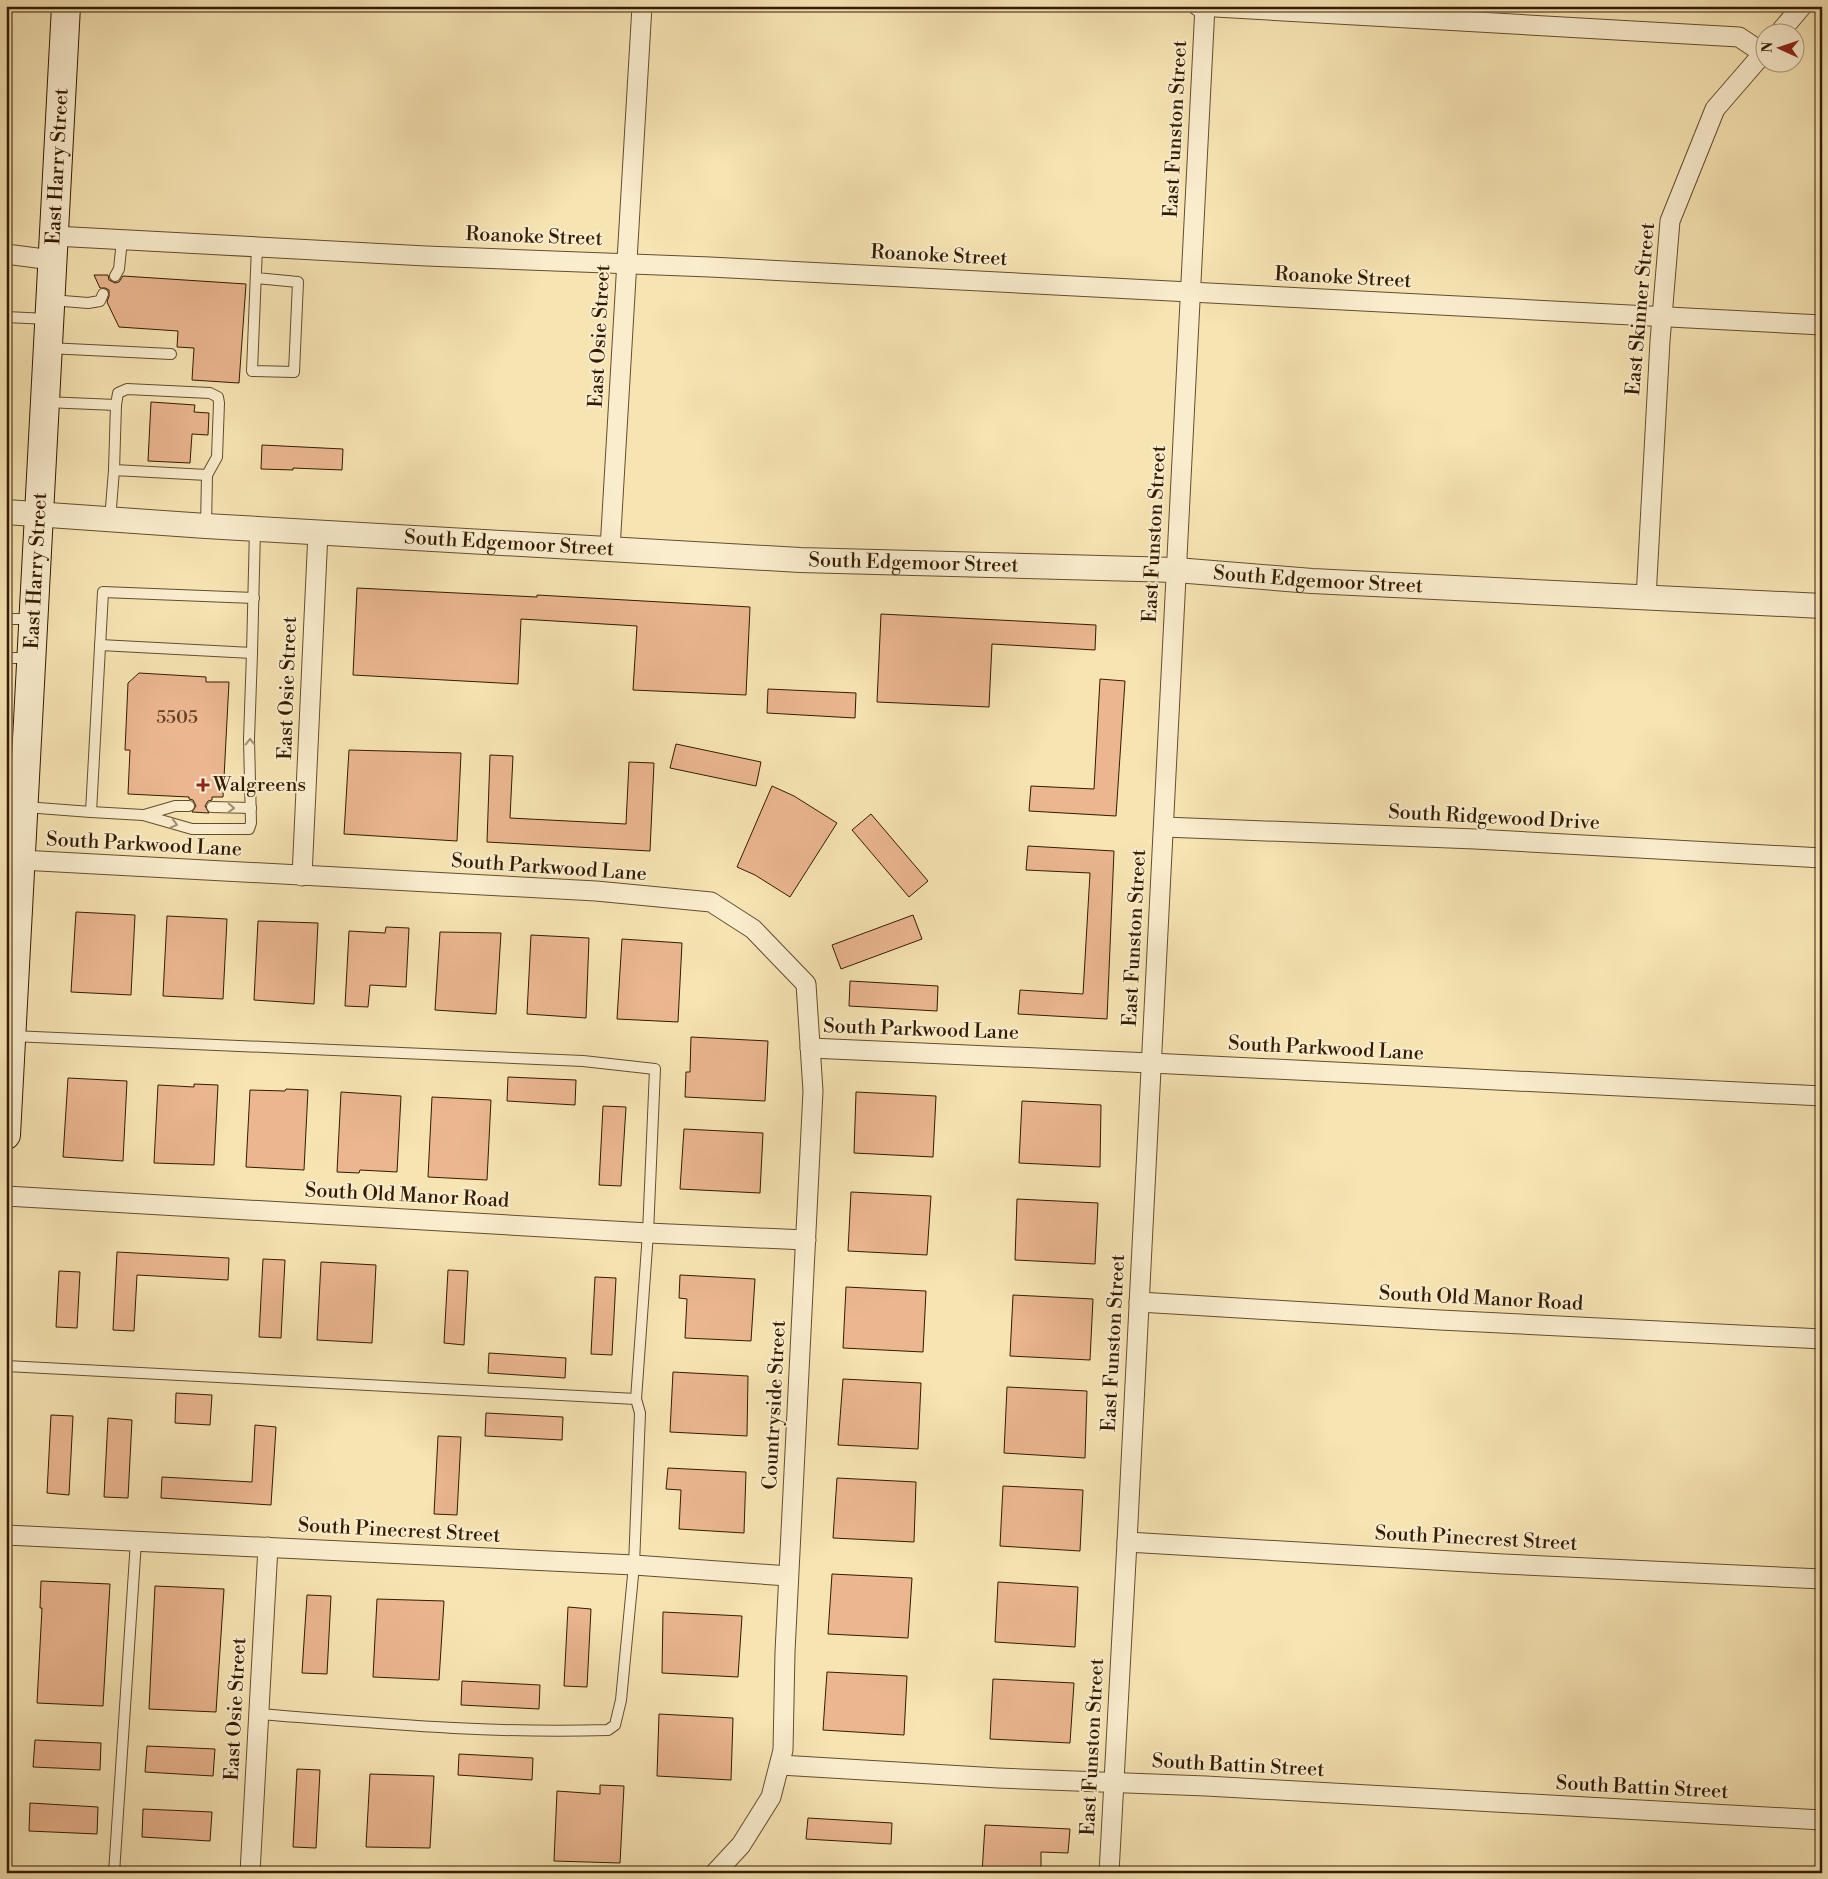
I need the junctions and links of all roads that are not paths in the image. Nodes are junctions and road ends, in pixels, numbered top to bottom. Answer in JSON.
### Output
{"nodes":[{"id":1,"x":66,"y":6,"type":"edge"},
{"id":2,"x":642,"y":6,"type":"edge"},
{"id":3,"x":1198,"y":6,"type":"edge"},
{"id":4,"x":1205,"y":6,"type":"edge"},
{"id":5,"x":1802,"y":6,"type":"edge"},
{"id":6,"x":1788,"y":22,"type":"edge"},
{"id":7,"x":1756,"y":47,"type":"edge"},
{"id":8,"x":1756,"y":61,"type":"edge"},
{"id":9,"x":122,"y":240,"type":"junction"},
{"id":10,"x":257,"y":247,"type":"junction"},
{"id":11,"x":53,"y":248,"type":"junction"},
{"id":12,"x":6,"y":254,"type":"edge"},
{"id":13,"x":627,"y":264,"type":"junction"},
{"id":14,"x":115,"y":276,"type":"dead end"},
{"id":15,"x":256,"y":278,"type":"junction"},
{"id":16,"x":1189,"y":292,"type":"junction"},
{"id":17,"x":103,"y":294,"type":"dead end"},
{"id":18,"x":49,"y":310,"type":"junction"},
{"id":19,"x":1661,"y":316,"type":"junction"},
{"id":20,"x":6,"y":317,"type":"edge"},
{"id":21,"x":1822,"y":324,"type":"edge"},
{"id":22,"x":47,"y":348,"type":"junction"},
{"id":23,"x":171,"y":354,"type":"dead end"},
{"id":24,"x":44,"y":402,"type":"junction"},
{"id":25,"x":116,"y":406,"type":"junction"},
{"id":26,"x":114,"y":470,"type":"junction"},
{"id":27,"x":207,"y":475,"type":"junction"},
{"id":28,"x":6,"y":512,"type":"edge"},
{"id":29,"x":38,"y":515,"type":"junction"},
{"id":30,"x":110,"y":520,"type":"junction"},
{"id":31,"x":206,"y":526,"type":"junction"},
{"id":32,"x":255,"y":529,"type":"junction"},
{"id":33,"x":318,"y":532,"type":"junction"},
{"id":34,"x":610,"y":549,"type":"junction"},
{"id":35,"x":1176,"y":570,"type":"junction"},
{"id":36,"x":254,"y":598,"type":"junction"},
{"id":37,"x":1646,"y":598,"type":"junction"},
{"id":38,"x":1822,"y":606,"type":"edge"},
{"id":39,"x":6,"y":619,"type":"edge"},
{"id":40,"x":33,"y":619,"type":"junction"},
{"id":41,"x":100,"y":645,"type":"junction"},
{"id":42,"x":252,"y":653,"type":"junction"},
{"id":43,"x":19,"y":658,"type":"edge"},
{"id":44,"x":189,"y":806,"type":"dead end"},
{"id":45,"x":24,"y":807,"type":"junction"},
{"id":46,"x":212,"y":807,"type":"dead end"},
{"id":47,"x":251,"y":808,"type":"junction"},
{"id":48,"x":92,"y":812,"type":"junction"},
{"id":49,"x":144,"y":815,"type":"junction"},
{"id":50,"x":1164,"y":827,"type":"junction"},
{"id":51,"x":1822,"y":858,"type":"edge"},
{"id":52,"x":20,"y":860,"type":"junction"},
{"id":53,"x":302,"y":876,"type":"junction"},
{"id":54,"x":12,"y":905,"type":"edge"},
{"id":55,"x":11,"y":1036,"type":"junction"},
{"id":56,"x":810,"y":1048,"type":"junction"},
{"id":57,"x":1151,"y":1063,"type":"junction"},
{"id":58,"x":8,"y":1083,"type":"edge"},
{"id":59,"x":1822,"y":1096,"type":"edge"},
{"id":60,"x":6,"y":1135,"type":"edge"},
{"id":61,"x":6,"y":1196,"type":"edge"},
{"id":62,"x":648,"y":1232,"type":"junction"},
{"id":63,"x":806,"y":1240,"type":"junction"},
{"id":64,"x":1139,"y":1302,"type":"junction"},
{"id":65,"x":1822,"y":1339,"type":"edge"},
{"id":66,"x":6,"y":1366,"type":"edge"},
{"id":67,"x":636,"y":1399,"type":"junction"},
{"id":68,"x":6,"y":1535,"type":"edge"},
{"id":69,"x":136,"y":1541,"type":"junction"},
{"id":70,"x":1127,"y":1542,"type":"junction"},
{"id":71,"x":268,"y":1547,"type":"junction"},
{"id":72,"x":634,"y":1566,"type":"junction"},
{"id":73,"x":788,"y":1576,"type":"junction"},
{"id":74,"x":1822,"y":1579,"type":"edge"},
{"id":75,"x":259,"y":1714,"type":"junction"},
{"id":76,"x":780,"y":1765,"type":"junction"},
{"id":77,"x":1114,"y":1783,"type":"junction"},
{"id":78,"x":1822,"y":1820,"type":"edge"},
{"id":79,"x":114,"y":1873,"type":"edge"},
{"id":80,"x":250,"y":1873,"type":"edge"},
{"id":81,"x":715,"y":1873,"type":"edge"},
{"id":82,"x":1109,"y":1873,"type":"edge"}],
"edges":[{"from":1,"to":11,"type":"main road","name":"East Harry Street"},
{"from":2,"to":13,"type":"street","name":"East Osie Street"},
{"from":3,"to":4,"type":"street"},
{"from":4,"to":7,"type":"street"},
{"from":4,"to":16,"type":"street","name":"East Funston Street"},
{"from":5,"to":6,"type":"street"},
{"from":8,"to":19,"type":"street","name":"East Skinner Street"},
{"from":9,"to":10,"type":"street","name":"Roanoke Street"},
{"from":9,"to":11,"type":"street","name":"Roanoke Street"},
{"from":9,"to":14,"type":"lane"},
{"from":10,"to":13,"type":"street","name":"Roanoke Street"},
{"from":10,"to":15,"type":"lane"},
{"from":11,"to":12,"type":"street","name":"Roanoke Street"},
{"from":11,"to":18,"type":"main road","name":"East Harry Street"},
{"from":13,"to":16,"type":"street","name":"Roanoke Street"},
{"from":13,"to":34,"type":"street","name":"East Osie Street"},
{"from":15,"to":15,"type":"lane"},
{"from":16,"to":19,"type":"street","name":"Roanoke Street"},
{"from":16,"to":35,"type":"street","name":"East Funston Street"},
{"from":17,"to":18,"type":"lane"},
{"from":18,"to":20,"type":"lane"},
{"from":18,"to":22,"type":"main road","name":"East Harry Street"},
{"from":19,"to":21,"type":"street","name":"Roanoke Street"},
{"from":19,"to":37,"type":"street","name":"East Skinner Street"},
{"from":22,"to":23,"type":"lane"},
{"from":22,"to":24,"type":"main road","name":"East Harry Street"},
{"from":24,"to":25,"type":"lane"},
{"from":24,"to":29,"type":"main road","name":"East Harry Street"},
{"from":25,"to":26,"type":"lane"},
{"from":25,"to":27,"type":"lane"},
{"from":26,"to":27,"type":"lane"},
{"from":26,"to":30,"type":"lane"},
{"from":27,"to":31,"type":"lane"},
{"from":28,"to":29,"type":"street","name":"South Edgemoor Street"},
{"from":29,"to":30,"type":"street","name":"South Edgemoor Street"},
{"from":29,"to":40,"type":"main road","name":"East Harry Street"},
{"from":30,"to":31,"type":"street","name":"South Edgemoor Street"},
{"from":31,"to":32,"type":"street","name":"South Edgemoor Street"},
{"from":32,"to":33,"type":"street","name":"South Edgemoor Street"},
{"from":32,"to":36,"type":"lane"},
{"from":33,"to":34,"type":"street","name":"South Edgemoor Street"},
{"from":33,"to":53,"type":"street","name":"East Osie Street"},
{"from":34,"to":35,"type":"street","name":"South Edgemoor Street"},
{"from":35,"to":37,"type":"street","name":"South Edgemoor Street"},
{"from":35,"to":50,"type":"street","name":"East Funston Street"},
{"from":36,"to":41,"type":"lane"},
{"from":36,"to":42,"type":"lane"},
{"from":37,"to":38,"type":"street","name":"South Edgemoor Street"},
{"from":39,"to":40,"type":"lane"},
{"from":40,"to":43,"type":"main road","name":"East Harry Street"},
{"from":41,"to":42,"type":"lane"},
{"from":41,"to":48,"type":"lane"},
{"from":47,"to":42,"type":"lane","one_way":true},
{"from":43,"to":45,"type":"main road","name":"East Harry Street"},
{"from":44,"to":49,"type":"lane"},
{"from":45,"to":48,"type":"lane"},
{"from":45,"to":52,"type":"main road","name":"East Harry Street"},
{"from":46,"to":47,"type":"lane","one_way":true},
{"from":49,"to":47,"type":"lane","one_way":true},
{"from":48,"to":49,"type":"lane"},
{"from":50,"to":51,"type":"street","name":"South Ridgewood Drive"},
{"from":50,"to":57,"type":"street","name":"East Funston Street"},
{"from":52,"to":53,"type":"street","name":"South Parkwood Lane"},
{"from":52,"to":54,"type":"main road","name":"East Harry Street"},
{"from":53,"to":56,"type":"street","name":"South Parkwood Lane"},
{"from":54,"to":55,"type":"main road","name":"East Harry Street"},
{"from":55,"to":58,"type":"main road","name":"East Harry Street"},
{"from":55,"to":62,"type":"lane"},
{"from":56,"to":57,"type":"street","name":"South Parkwood Lane"},
{"from":56,"to":63,"type":"street","name":"Countryside Street"},
{"from":57,"to":59,"type":"street","name":"South Parkwood Lane"},
{"from":57,"to":64,"type":"street","name":"East Funston Street"},
{"from":58,"to":60,"type":"main road","name":"East Harry Street"},
{"from":61,"to":62,"type":"street","name":"South Old Manor Road"},
{"from":62,"to":63,"type":"street","name":"South Old Manor Road"},
{"from":62,"to":67,"type":"lane"},
{"from":63,"to":73,"type":"street","name":"Countryside Street"},
{"from":64,"to":65,"type":"street","name":"South Old Manor Road"},
{"from":64,"to":70,"type":"street","name":"East Funston Street"},
{"from":66,"to":67,"type":"lane"},
{"from":67,"to":72,"type":"lane"},
{"from":68,"to":69,"type":"street","name":"South Pinecrest Street"},
{"from":69,"to":71,"type":"street","name":"South Pinecrest Street"},
{"from":69,"to":79,"type":"lane"},
{"from":70,"to":74,"type":"street","name":"South Pinecrest Street"},
{"from":70,"to":77,"type":"street","name":"East Funston Street"},
{"from":71,"to":72,"type":"street","name":"South Pinecrest Street"},
{"from":71,"to":75,"type":"street","name":"East Osie Street"},
{"from":72,"to":73,"type":"street","name":"South Pinecrest Street"},
{"from":72,"to":75,"type":"lane"},
{"from":73,"to":76,"type":"street","name":"Countryside Street"},
{"from":75,"to":80,"type":"street","name":"East Osie Street"},
{"from":76,"to":77,"type":"street","name":"South Battin Street"},
{"from":76,"to":81,"type":"street"},
{"from":77,"to":78,"type":"street","name":"South Battin Street"},
{"from":77,"to":82,"type":"street","name":"East Funston Street"}]}
